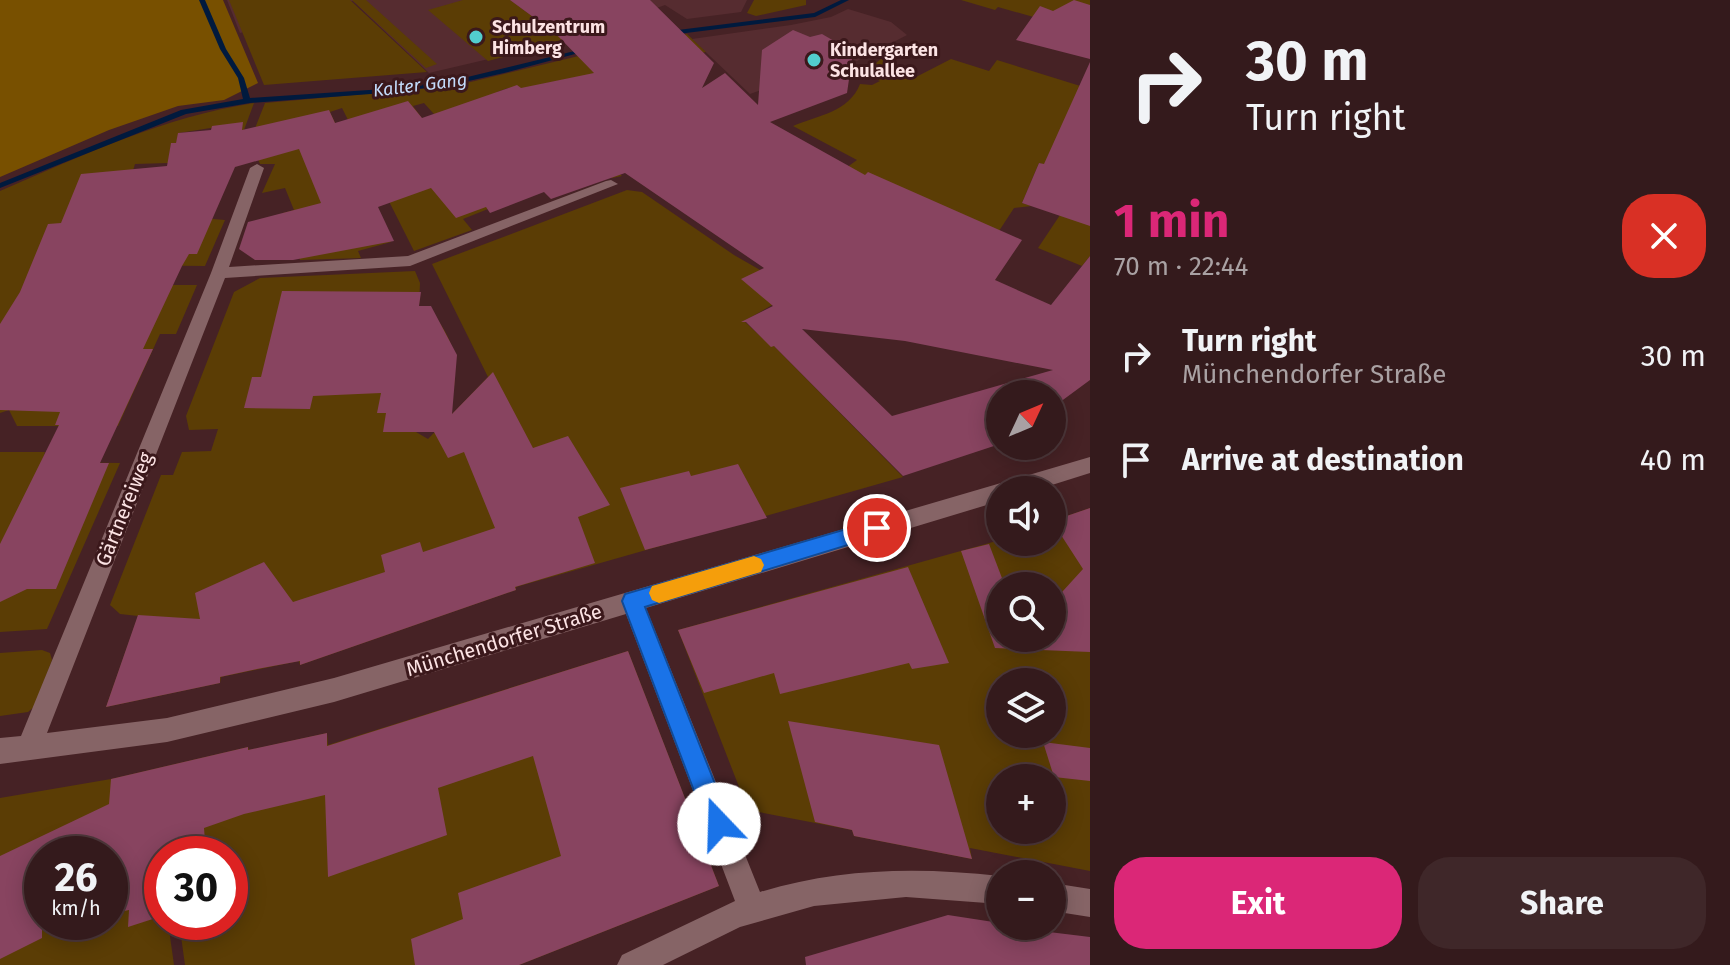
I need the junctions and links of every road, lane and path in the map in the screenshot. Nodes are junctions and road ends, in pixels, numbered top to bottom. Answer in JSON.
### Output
{"nodes":[{"id":1,"x":257,"y":168,"type":"dead end"},
{"id":2,"x":611,"y":184,"type":"dead end"},
{"id":3,"x":219,"y":273,"type":"junction"},
{"id":4,"x":1090,"y":465,"type":"edge"},
{"id":5,"x":1053,"y":476,"type":"edge"},
{"id":6,"x":986,"y":496,"type":"edge"},
{"id":7,"x":632,"y":601,"type":"junction"},
{"id":8,"x":30,"y":745,"type":"junction"},
{"id":9,"x":0,"y":751,"type":"edge"},
{"id":10,"x":986,"y":888,"type":"edge"},
{"id":11,"x":1066,"y":899,"type":"edge"},
{"id":12,"x":1090,"y":903,"type":"edge"},
{"id":13,"x":752,"y":908,"type":"junction"},
{"id":14,"x":632,"y":965,"type":"edge"}],
"edges":[{"from":1,"to":3,"type":"street","name":"Gärtnereiweg"},
{"from":2,"to":3,"type":"street"},
{"from":3,"to":8,"type":"street","name":"Gärtnereiweg"},
{"from":4,"to":5,"type":"street"},
{"from":6,"to":7,"type":"street","name":"Münchendorfer Straße"},
{"from":7,"to":8,"type":"street","name":"Münchendorfer Straße"},
{"from":7,"to":13,"type":"street"},
{"from":8,"to":9,"type":"street","name":"Münchendorfer Straße"},
{"from":10,"to":13,"type":"street"},
{"from":11,"to":12,"type":"street"},
{"from":13,"to":14,"type":"street"}]}
